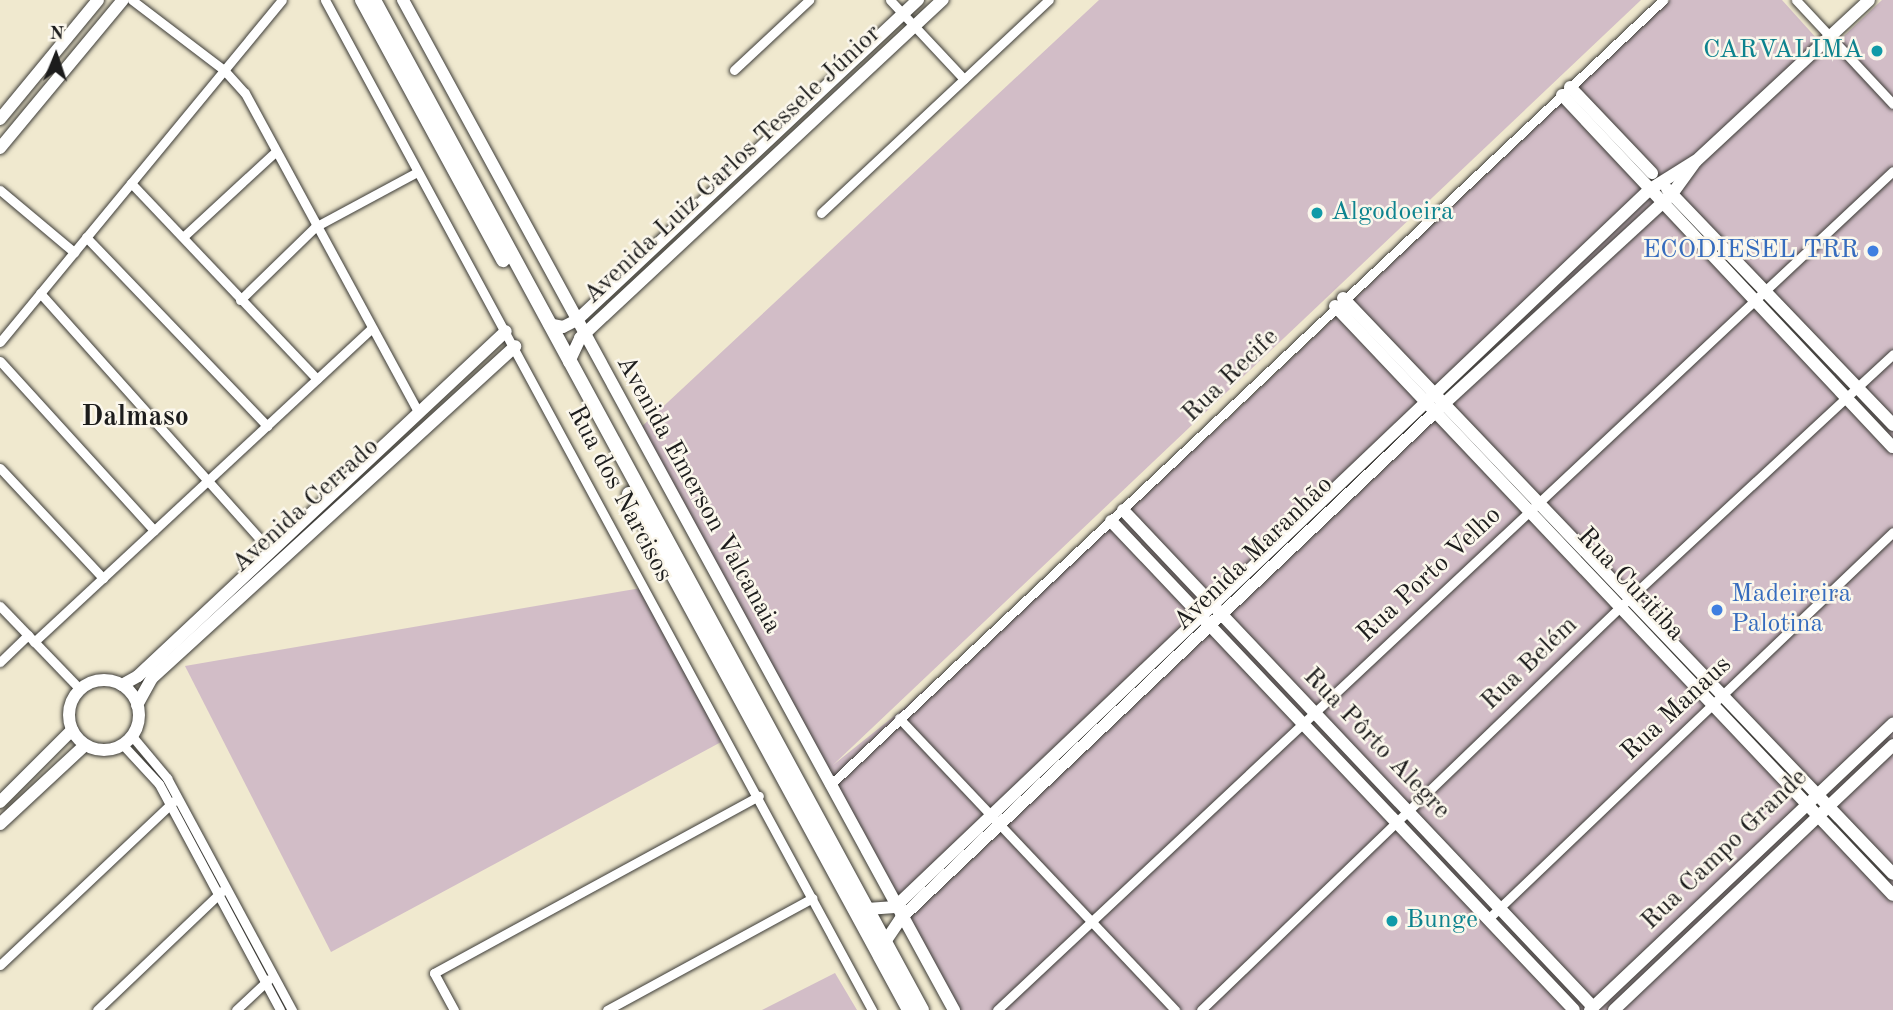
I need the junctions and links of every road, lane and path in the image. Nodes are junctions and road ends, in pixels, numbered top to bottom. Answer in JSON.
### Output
{"nodes":[{"id":1,"x":98,"y":0,"type":"edge"},
{"id":2,"x":123,"y":0,"type":"edge"},
{"id":3,"x":132,"y":0,"type":"edge"},
{"id":4,"x":282,"y":0,"type":"edge"},
{"id":5,"x":325,"y":0,"type":"edge"},
{"id":6,"x":362,"y":0,"type":"edge"},
{"id":7,"x":374,"y":0,"type":"edge"},
{"id":8,"x":403,"y":0,"type":"edge"},
{"id":9,"x":809,"y":0,"type":"edge"},
{"id":10,"x":890,"y":0,"type":"edge"},
{"id":11,"x":918,"y":0,"type":"edge"},
{"id":12,"x":943,"y":0,"type":"edge"},
{"id":13,"x":1049,"y":0,"type":"edge"},
{"id":14,"x":1663,"y":0,"type":"edge"},
{"id":15,"x":1796,"y":0,"type":"edge"},
{"id":16,"x":1869,"y":0,"type":"edge"},
{"id":17,"x":903,"y":14,"type":"junction"},
{"id":18,"x":915,"y":26,"type":"junction"},
{"id":19,"x":1830,"y":36,"type":"junction"},
{"id":20,"x":224,"y":70,"type":"junction"},
{"id":21,"x":734,"y":70,"type":"dead end"},
{"id":22,"x":964,"y":79,"type":"junction"},
{"id":23,"x":1566,"y":91,"type":"junction"},
{"id":24,"x":1893,"y":103,"type":"edge"},
{"id":25,"x":0,"y":120,"type":"edge"},
{"id":26,"x":0,"y":148,"type":"edge"},
{"id":27,"x":275,"y":152,"type":"junction"},
{"id":28,"x":1696,"y":161,"type":"junction"},
{"id":29,"x":1893,"y":171,"type":"edge"},
{"id":30,"x":417,"y":172,"type":"junction"},
{"id":31,"x":1653,"y":181,"type":"junction"},
{"id":32,"x":131,"y":183,"type":"junction"},
{"id":33,"x":0,"y":190,"type":"edge"},
{"id":34,"x":1672,"y":194,"type":"junction"},
{"id":35,"x":1661,"y":204,"type":"junction"},
{"id":36,"x":821,"y":213,"type":"dead end"},
{"id":37,"x":315,"y":227,"type":"junction"},
{"id":38,"x":86,"y":237,"type":"junction"},
{"id":39,"x":183,"y":237,"type":"junction"},
{"id":40,"x":74,"y":252,"type":"junction"},
{"id":41,"x":1765,"y":288,"type":"junction"},
{"id":42,"x":40,"y":293,"type":"junction"},
{"id":43,"x":1752,"y":299,"type":"junction"},
{"id":44,"x":240,"y":300,"type":"junction"},
{"id":45,"x":1339,"y":302,"type":"junction"},
{"id":46,"x":577,"y":320,"type":"junction"},
{"id":47,"x":549,"y":324,"type":"junction"},
{"id":48,"x":372,"y":328,"type":"junction"},
{"id":49,"x":506,"y":331,"type":"junction"},
{"id":50,"x":584,"y":334,"type":"junction"},
{"id":51,"x":0,"y":342,"type":"edge"},
{"id":52,"x":515,"y":346,"type":"junction"},
{"id":53,"x":1893,"y":354,"type":"edge"},
{"id":54,"x":0,"y":361,"type":"edge"},
{"id":55,"x":569,"y":362,"type":"junction"},
{"id":56,"x":317,"y":379,"type":"junction"},
{"id":57,"x":1858,"y":388,"type":"junction"},
{"id":58,"x":1429,"y":397,"type":"junction"},
{"id":59,"x":1846,"y":399,"type":"junction"},
{"id":60,"x":1439,"y":408,"type":"junction"},
{"id":61,"x":418,"y":412,"type":"junction"},
{"id":62,"x":1893,"y":425,"type":"edge"},
{"id":63,"x":267,"y":426,"type":"junction"},
{"id":64,"x":1893,"y":447,"type":"edge"},
{"id":65,"x":0,"y":468,"type":"edge"},
{"id":66,"x":210,"y":478,"type":"junction"},
{"id":67,"x":1533,"y":506,"type":"junction"},
{"id":68,"x":1123,"y":510,"type":"junction"},
{"id":69,"x":1111,"y":521,"type":"junction"},
{"id":70,"x":154,"y":530,"type":"junction"},
{"id":71,"x":1893,"y":532,"type":"edge"},
{"id":72,"x":270,"y":550,"type":"junction"},
{"id":73,"x":103,"y":578,"type":"junction"},
{"id":74,"x":1625,"y":603,"type":"junction"},
{"id":75,"x":0,"y":606,"type":"edge"},
{"id":76,"x":1208,"y":611,"type":"junction"},
{"id":77,"x":1223,"y":616,"type":"junction"},
{"id":78,"x":1213,"y":626,"type":"junction"},
{"id":79,"x":31,"y":639,"type":"junction"},
{"id":80,"x":0,"y":662,"type":"edge"},
{"id":81,"x":122,"y":685,"type":"junction"},
{"id":82,"x":80,"y":689,"type":"junction"},
{"id":83,"x":1717,"y":700,"type":"junction"},
{"id":84,"x":137,"y":705,"type":"junction"},
{"id":85,"x":1314,"y":713,"type":"junction"},
{"id":86,"x":899,"y":718,"type":"junction"},
{"id":87,"x":1303,"y":723,"type":"junction"},
{"id":88,"x":1893,"y":723,"type":"edge"},
{"id":89,"x":72,"y":730,"type":"junction"},
{"id":90,"x":127,"y":740,"type":"junction"},
{"id":91,"x":85,"y":745,"type":"junction"},
{"id":92,"x":1893,"y":745,"type":"edge"},
{"id":93,"x":1793,"y":769,"type":"junction"},
{"id":94,"x":1369,"y":772,"type":"junction"},
{"id":95,"x":1782,"y":778,"type":"junction"},
{"id":96,"x":1359,"y":782,"type":"junction"},
{"id":97,"x":830,"y":785,"type":"junction"},
{"id":98,"x":1816,"y":794,"type":"junction"},
{"id":99,"x":758,"y":796,"type":"junction"},
{"id":100,"x":174,"y":801,"type":"junction"},
{"id":101,"x":0,"y":802,"type":"edge"},
{"id":102,"x":1806,"y":803,"type":"junction"},
{"id":103,"x":1829,"y":807,"type":"junction"},
{"id":104,"x":1407,"y":810,"type":"junction"},
{"id":105,"x":991,"y":815,"type":"junction"},
{"id":106,"x":1818,"y":816,"type":"junction"},
{"id":107,"x":1396,"y":821,"type":"junction"},
{"id":108,"x":0,"y":824,"type":"edge"},
{"id":109,"x":1001,"y":826,"type":"junction"},
{"id":110,"x":1461,"y":867,"type":"junction"},
{"id":111,"x":1893,"y":874,"type":"edge"},
{"id":112,"x":1451,"y":877,"type":"junction"},
{"id":113,"x":222,"y":890,"type":"junction"},
{"id":114,"x":1893,"y":895,"type":"edge"},
{"id":115,"x":812,"y":898,"type":"junction"},
{"id":116,"x":1500,"y":907,"type":"junction"},
{"id":117,"x":867,"y":909,"type":"junction"},
{"id":118,"x":898,"y":913,"type":"junction"},
{"id":119,"x":1490,"y":917,"type":"junction"},
{"id":120,"x":1093,"y":923,"type":"junction"},
{"id":121,"x":1531,"y":939,"type":"junction"},
{"id":122,"x":885,"y":942,"type":"junction"},
{"id":123,"x":1520,"y":949,"type":"junction"},
{"id":124,"x":0,"y":965,"type":"edge"},
{"id":125,"x":1554,"y":965,"type":"junction"},
{"id":126,"x":273,"y":975,"type":"junction"},
{"id":127,"x":1543,"y":975,"type":"junction"},
{"id":128,"x":265,"y":982,"type":"junction"},
{"id":129,"x":1593,"y":1009,"type":"edge"},
{"id":130,"x":97,"y":1010,"type":"edge"},
{"id":131,"x":236,"y":1010,"type":"edge"},
{"id":132,"x":280,"y":1010,"type":"edge"},
{"id":133,"x":292,"y":1010,"type":"edge"},
{"id":134,"x":454,"y":1010,"type":"edge"},
{"id":135,"x":607,"y":1010,"type":"edge"},
{"id":136,"x":872,"y":1010,"type":"edge"},
{"id":137,"x":909,"y":1010,"type":"edge"},
{"id":138,"x":922,"y":1010,"type":"edge"},
{"id":139,"x":954,"y":1010,"type":"edge"},
{"id":140,"x":997,"y":1010,"type":"edge"},
{"id":141,"x":1175,"y":1010,"type":"edge"},
{"id":142,"x":1201,"y":1010,"type":"edge"},
{"id":143,"x":1574,"y":1010,"type":"edge"},
{"id":144,"x":1614,"y":1010,"type":"edge"}],
"edges":[{"from":1,"to":25,"type":"street"},
{"from":2,"to":26,"type":"street"},
{"from":3,"to":20,"type":"street"},
{"from":4,"to":20,"type":"street"},
{"from":5,"to":30,"type":"street","name":"Rua dos Narcisos"},
{"from":6,"to":137,"type":"main road"},
{"from":7,"to":47,"type":"main road"},
{"from":8,"to":46,"type":"street","name":"Avenida Emerson Valcanaia"},
{"from":9,"to":21,"type":"street"},
{"from":10,"to":17,"type":"street"},
{"from":11,"to":17,"type":"street","name":"Avenida Luiz Carlos Tessele Júnior"},
{"from":12,"to":18,"type":"street","name":"Avenida Luiz Carlos Tessele Júnior"},
{"from":13,"to":22,"type":"street"},
{"from":14,"to":23,"type":"street","name":"Rua Recife"},
{"from":15,"to":19,"type":"street"},
{"from":16,"to":19,"type":"street"},
{"from":17,"to":18,"type":"street"},
{"from":17,"to":46,"type":"street","name":"Avenida Luiz Carlos Tessele Júnior"},
{"from":18,"to":22,"type":"street"},
{"from":18,"to":50,"type":"street","name":"Avenida Luiz Carlos Tessele Júnior"},
{"from":19,"to":24,"type":"street"},
{"from":19,"to":28,"type":"street"},
{"from":20,"to":27,"type":"street"},
{"from":20,"to":32,"type":"street"},
{"from":22,"to":36,"type":"street"},
{"from":23,"to":31,"type":"street"},
{"from":23,"to":45,"type":"street","name":"Rua Recife"},
{"from":27,"to":37,"type":"street"},
{"from":27,"to":39,"type":"street"},
{"from":28,"to":31,"type":"street","name":"Avenida Maranhão"},
{"from":28,"to":34,"type":"street","name":"Avenida Maranhão"},
{"from":29,"to":41,"type":"street","name":"Rua Porto Velho"},
{"from":30,"to":37,"type":"street"},
{"from":30,"to":49,"type":"street","name":"Rua dos Narcisos"},
{"from":31,"to":34,"type":"street"},
{"from":31,"to":35,"type":"street"},
{"from":31,"to":58,"type":"street","name":"Avenida Maranhão"},
{"from":32,"to":38,"type":"street"},
{"from":32,"to":39,"type":"street"},
{"from":33,"to":40,"type":"street"},
{"from":34,"to":35,"type":"street","name":"Avenida Maranhão"},
{"from":34,"to":41,"type":"street"},
{"from":35,"to":43,"type":"street"},
{"from":35,"to":60,"type":"street","name":"Avenida Maranhão"},
{"from":37,"to":44,"type":"street"},
{"from":37,"to":48,"type":"street"},
{"from":38,"to":40,"type":"street"},
{"from":38,"to":63,"type":"street"},
{"from":39,"to":44,"type":"street"},
{"from":40,"to":42,"type":"street"},
{"from":41,"to":43,"type":"street","name":"Rua Porto Velho"},
{"from":41,"to":57,"type":"street"},
{"from":42,"to":51,"type":"street"},
{"from":42,"to":66,"type":"street"},
{"from":43,"to":59,"type":"street"},
{"from":43,"to":67,"type":"street","name":"Rua Porto Velho"},
{"from":44,"to":56,"type":"street"},
{"from":45,"to":58,"type":"street","name":"Rua Curitiba"},
{"from":45,"to":68,"type":"street","name":"Rua Recife"},
{"from":46,"to":47,"type":"street"},
{"from":46,"to":50,"type":"street","name":"Avenida Emerson Valcanaia"},
{"from":47,"to":55,"type":"main road"},
{"from":48,"to":56,"type":"street"},
{"from":48,"to":61,"type":"street"},
{"from":49,"to":52,"type":"street","name":"Rua dos Narcisos"},
{"from":49,"to":61,"type":"street","name":"Avenida Cerrado"},
{"from":50,"to":55,"type":"street","name":"Avenida Luiz Carlos Tessele Júnior"},
{"from":50,"to":97,"type":"street","name":"Avenida Emerson Valcanaia"},
{"from":52,"to":84,"type":"street","name":"Avenida Cerrado"},
{"from":52,"to":99,"type":"street","name":"Rua dos Narcisos"},
{"from":53,"to":57,"type":"street","name":"Rua Belém"},
{"from":54,"to":70,"type":"street"},
{"from":55,"to":117,"type":"main road"},
{"from":56,"to":63,"type":"street"},
{"from":57,"to":59,"type":"street","name":"Rua Belém"},
{"from":57,"to":62,"type":"street"},
{"from":58,"to":60,"type":"street","name":"Rua Curitiba"},
{"from":58,"to":76,"type":"street","name":"Avenida Maranhão"},
{"from":59,"to":64,"type":"street"},
{"from":59,"to":74,"type":"street","name":"Rua Belém"},
{"from":60,"to":67,"type":"street","name":"Rua Curitiba"},
{"from":60,"to":77,"type":"street","name":"Avenida Maranhão"},
{"from":61,"to":72,"type":"street","name":"Avenida Cerrado"},
{"from":63,"to":66,"type":"street"},
{"from":65,"to":73,"type":"street"},
{"from":66,"to":70,"type":"street"},
{"from":66,"to":72,"type":"street"},
{"from":67,"to":74,"type":"street","name":"Rua Curitiba"},
{"from":67,"to":85,"type":"street","name":"Rua Porto Velho"},
{"from":68,"to":69,"type":"street","name":"Rua Recife"},
{"from":68,"to":76,"type":"street","name":"Rua Pôrto Alegre"},
{"from":69,"to":76,"type":"street","name":"Rua Pôrto Alegre"},
{"from":69,"to":86,"type":"street","name":"Rua Recife"},
{"from":70,"to":73,"type":"street"},
{"from":71,"to":83,"type":"street","name":"Rua Manaus"},
{"from":72,"to":81,"type":"street","name":"Avenida Cerrado"},
{"from":73,"to":79,"type":"street"},
{"from":74,"to":83,"type":"street","name":"Rua Curitiba"},
{"from":74,"to":104,"type":"street","name":"Rua Belém"},
{"from":75,"to":79,"type":"street"},
{"from":76,"to":77,"type":"street","name":"Rua Pôrto Alegre"},
{"from":76,"to":78,"type":"street","name":"Rua Pôrto Alegre"},
{"from":76,"to":105,"type":"street","name":"Avenida Maranhão"},
{"from":77,"to":78,"type":"street","name":"Avenida Maranhão"},
{"from":77,"to":85,"type":"street","name":"Rua Pôrto Alegre"},
{"from":78,"to":87,"type":"street","name":"Rua Pôrto Alegre"},
{"from":78,"to":109,"type":"street","name":"Avenida Maranhão"},
{"from":79,"to":80,"type":"street"},
{"from":79,"to":82,"type":"street"},
{"from":81,"to":82,"type":"street"},
{"from":81,"to":84,"type":"street"},
{"from":82,"to":89,"type":"street"},
{"from":83,"to":93,"type":"street","name":"Rua Curitiba"},
{"from":83,"to":95,"type":"street","name":"Rua Curitiba"},
{"from":83,"to":116,"type":"street","name":"Rua Manaus"},
{"from":84,"to":90,"type":"street"},
{"from":85,"to":87,"type":"street","name":"Rua Porto Velho"},
{"from":85,"to":94,"type":"street","name":"Rua Pôrto Alegre"},
{"from":86,"to":97,"type":"street","name":"Rua Recife"},
{"from":86,"to":105,"type":"street"},
{"from":87,"to":96,"type":"street","name":"Rua Pôrto Alegre"},
{"from":87,"to":120,"type":"street","name":"Rua Porto Velho"},
{"from":88,"to":98,"type":"street","name":"Rua Campo Grande"},
{"from":89,"to":91,"type":"street"},
{"from":89,"to":101,"type":"street"},
{"from":90,"to":91,"type":"street"},
{"from":90,"to":100,"type":"street"},
{"from":91,"to":108,"type":"street"},
{"from":92,"to":103,"type":"street","name":"Rua Campo Grande"},
{"from":93,"to":95,"type":"street"},
{"from":93,"to":98,"type":"street","name":"Rua Curitiba"},
{"from":94,"to":96,"type":"street"},
{"from":94,"to":104,"type":"street","name":"Rua Pôrto Alegre"},
{"from":95,"to":102,"type":"street","name":"Rua Curitiba"},
{"from":96,"to":107,"type":"street","name":"Rua Pôrto Alegre"},
{"from":97,"to":118,"type":"street","name":"Avenida Emerson Valcanaia"},
{"from":98,"to":102,"type":"street","name":"Rua Campo Grande"},
{"from":98,"to":103,"type":"street","name":"Rua Curitiba"},
{"from":99,"to":115,"type":"street","name":"Rua dos Narcisos"},
{"from":99,"to":134,"type":"street"},
{"from":100,"to":113,"type":"street"},
{"from":100,"to":124,"type":"street"},
{"from":102,"to":106,"type":"street","name":"Rua Curitiba"},
{"from":102,"to":129,"type":"street","name":"Rua Campo Grande"},
{"from":103,"to":106,"type":"street","name":"Rua Campo Grande"},
{"from":103,"to":111,"type":"street","name":"Rua Curitiba"},
{"from":104,"to":107,"type":"street","name":"Rua Belém"},
{"from":104,"to":110,"type":"street","name":"Rua Pôrto Alegre"},
{"from":105,"to":109,"type":"street"},
{"from":105,"to":118,"type":"street","name":"Avenida Maranhão"},
{"from":106,"to":114,"type":"street","name":"Rua Curitiba"},
{"from":106,"to":144,"type":"street","name":"Rua Campo Grande"},
{"from":107,"to":112,"type":"street","name":"Rua Pôrto Alegre"},
{"from":107,"to":142,"type":"street","name":"Rua Belém"},
{"from":109,"to":118,"type":"street","name":"Avenida Maranhão"},
{"from":109,"to":120,"type":"street"},
{"from":110,"to":112,"type":"street"},
{"from":110,"to":116,"type":"street","name":"Rua Pôrto Alegre"},
{"from":112,"to":119,"type":"street","name":"Rua Pôrto Alegre"},
{"from":113,"to":126,"type":"street"},
{"from":113,"to":128,"type":"street"},
{"from":113,"to":130,"type":"street"},
{"from":115,"to":135,"type":"street"},
{"from":115,"to":136,"type":"street","name":"Rua dos Narcisos"},
{"from":116,"to":119,"type":"street","name":"Rua Manaus"},
{"from":116,"to":121,"type":"street","name":"Rua Pôrto Alegre"},
{"from":117,"to":118,"type":"street"},
{"from":117,"to":122,"type":"main road"},
{"from":118,"to":122,"type":"street","name":"Avenida Maranhão"},
{"from":118,"to":139,"type":"street","name":"Avenida Emerson Valcanaia"},
{"from":119,"to":123,"type":"street","name":"Rua Pôrto Alegre"},
{"from":120,"to":140,"type":"street","name":"Rua Porto Velho"},
{"from":120,"to":141,"type":"street"},
{"from":121,"to":123,"type":"street"},
{"from":121,"to":125,"type":"street","name":"Rua Pôrto Alegre"},
{"from":122,"to":138,"type":"main road"},
{"from":123,"to":127,"type":"street","name":"Rua Pôrto Alegre"},
{"from":125,"to":127,"type":"street"},
{"from":125,"to":129,"type":"street","name":"Rua Pôrto Alegre"},
{"from":126,"to":128,"type":"street"},
{"from":126,"to":133,"type":"street"},
{"from":127,"to":143,"type":"street","name":"Rua Pôrto Alegre"},
{"from":128,"to":131,"type":"street"},
{"from":128,"to":132,"type":"street"}]}
